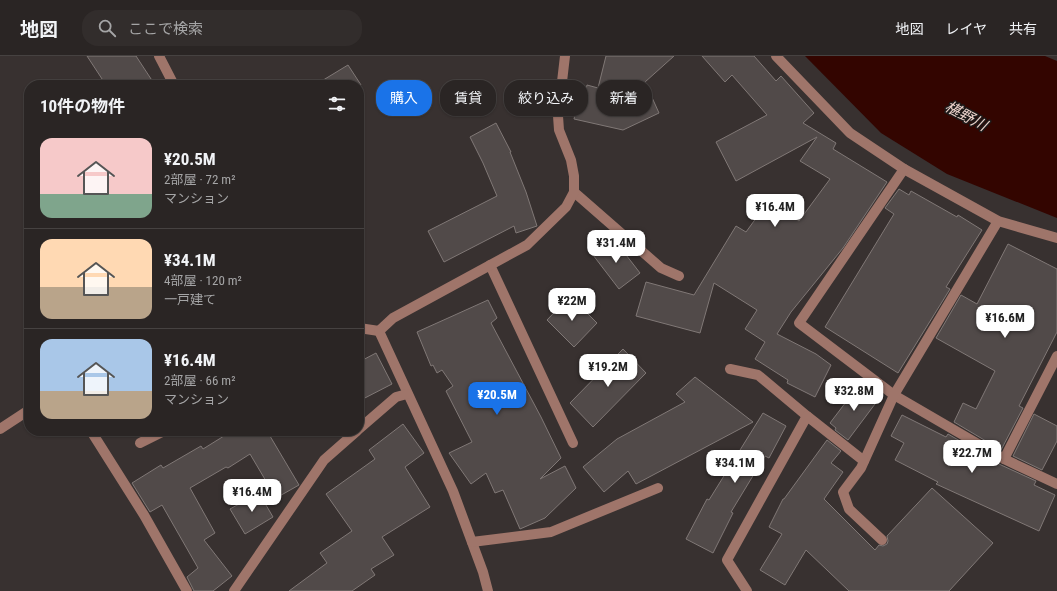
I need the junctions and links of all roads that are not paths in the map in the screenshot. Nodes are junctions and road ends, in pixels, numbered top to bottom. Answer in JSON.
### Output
{"nodes":[{"id":1,"x":159,"y":56,"type":"edge"},
{"id":2,"x":565,"y":56,"type":"edge"},
{"id":3,"x":776,"y":56,"type":"edge"},
{"id":4,"x":171,"y":80,"type":"edge"},
{"id":5,"x":904,"y":169,"type":"junction"},
{"id":6,"x":574,"y":192,"type":"junction"},
{"id":7,"x":998,"y":221,"type":"junction"},
{"id":8,"x":1057,"y":238,"type":"edge"},
{"id":9,"x":490,"y":265,"type":"junction"},
{"id":10,"x":679,"y":276,"type":"dead end"},
{"id":11,"x":364,"y":329,"type":"edge"},
{"id":12,"x":379,"y":331,"type":"junction"},
{"id":13,"x":1057,"y":356,"type":"edge"},
{"id":14,"x":730,"y":369,"type":"dead end"},
{"id":15,"x":1053,"y":372,"type":"edge"},
{"id":16,"x":407,"y":394,"type":"junction"},
{"id":17,"x":894,"y":395,"type":"junction"},
{"id":18,"x":24,"y":413,"type":"edge"},
{"id":19,"x":806,"y":416,"type":"junction"},
{"id":20,"x":364,"y":425,"type":"edge"},
{"id":21,"x":0,"y":429,"type":"edge"},
{"id":22,"x":94,"y":436,"type":"edge"},
{"id":23,"x":154,"y":436,"type":"edge"},
{"id":24,"x":351,"y":436,"type":"edge"},
{"id":25,"x":140,"y":443,"type":"dead end"},
{"id":26,"x":573,"y":443,"type":"dead end"},
{"id":27,"x":1004,"y":459,"type":"junction"},
{"id":28,"x":864,"y":461,"type":"junction"},
{"id":29,"x":1057,"y":484,"type":"edge"},
{"id":30,"x":658,"y":488,"type":"dead end"},
{"id":31,"x":882,"y":540,"type":"dead end"},
{"id":32,"x":472,"y":542,"type":"junction"},
{"id":33,"x":188,"y":591,"type":"edge"},
{"id":34,"x":234,"y":591,"type":"edge"},
{"id":35,"x":488,"y":591,"type":"edge"},
{"id":36,"x":746,"y":591,"type":"edge"}],
"edges":[{"from":1,"to":4,"type":"street"},
{"from":2,"to":6,"type":"street"},
{"from":3,"to":5,"type":"street"},
{"from":5,"to":7,"type":"street"},
{"from":5,"to":17,"type":"street"},
{"from":6,"to":9,"type":"street"},
{"from":6,"to":10,"type":"street"},
{"from":7,"to":8,"type":"street"},
{"from":7,"to":17,"type":"street"},
{"from":9,"to":12,"type":"street"},
{"from":9,"to":26,"type":"street"},
{"from":11,"to":12,"type":"street"},
{"from":12,"to":16,"type":"street"},
{"from":13,"to":15,"type":"street"},
{"from":14,"to":19,"type":"street"},
{"from":15,"to":27,"type":"street"},
{"from":16,"to":20,"type":"street"},
{"from":16,"to":32,"type":"street"},
{"from":17,"to":27,"type":"street"},
{"from":17,"to":28,"type":"street"},
{"from":18,"to":21,"type":"street"},
{"from":19,"to":28,"type":"street"},
{"from":19,"to":36,"type":"street"},
{"from":22,"to":33,"type":"street"},
{"from":23,"to":25,"type":"street"},
{"from":24,"to":34,"type":"street"},
{"from":27,"to":29,"type":"street"},
{"from":28,"to":31,"type":"street"},
{"from":30,"to":32,"type":"street"},
{"from":32,"to":35,"type":"street"}]}
